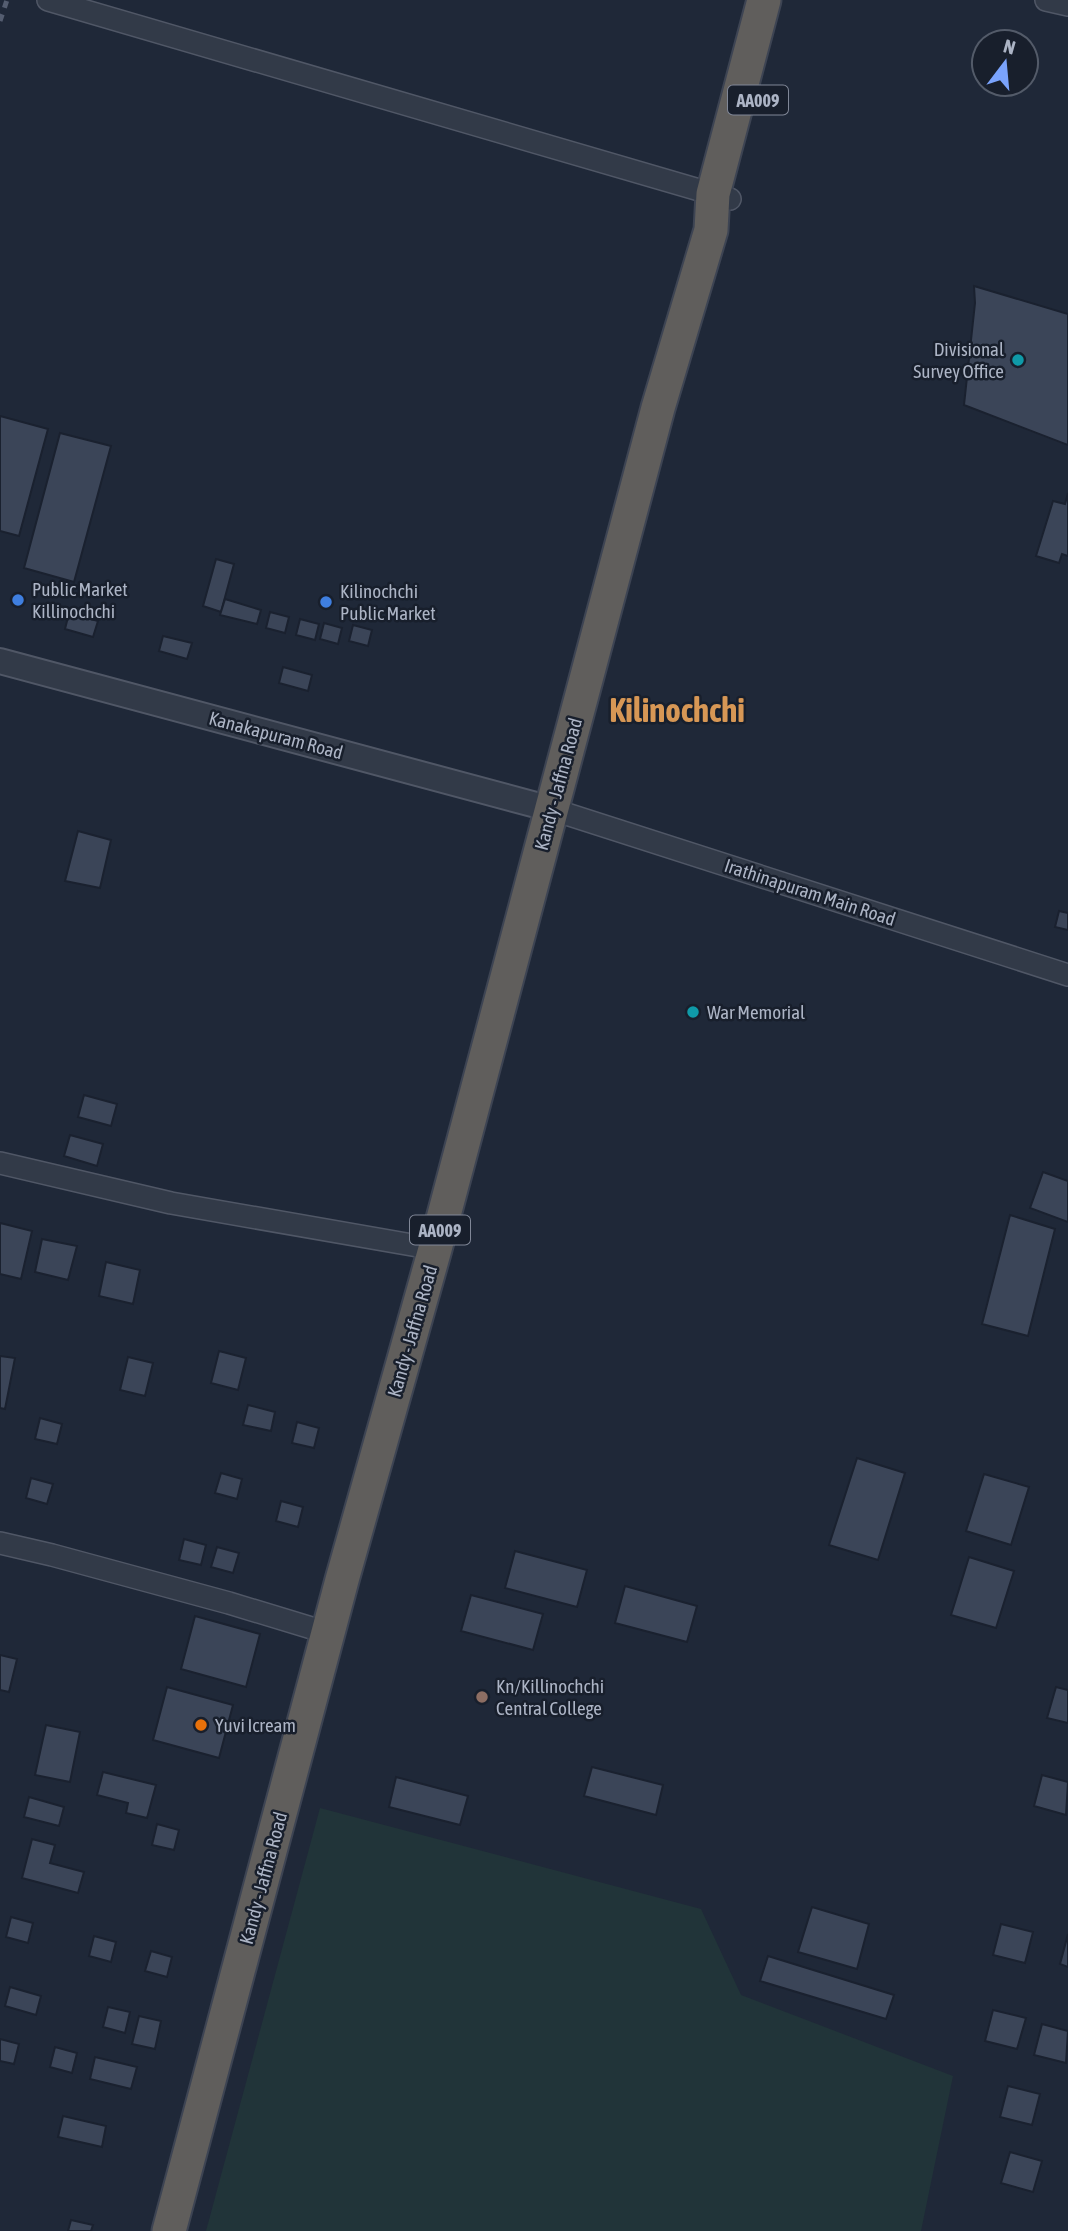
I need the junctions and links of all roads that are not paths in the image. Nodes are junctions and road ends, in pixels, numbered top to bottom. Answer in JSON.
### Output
{"nodes":[{"id":1,"x":48,"y":0,"type":"edge"},
{"id":2,"x":764,"y":0,"type":"edge"},
{"id":3,"x":786,"y":0,"type":"edge"},
{"id":4,"x":1046,"y":0,"type":"edge"},
{"id":5,"x":1068,"y":5,"type":"edge"},
{"id":6,"x":722,"y":197,"type":"junction"},
{"id":7,"x":0,"y":661,"type":"edge"},
{"id":8,"x":551,"y":809,"type":"junction"},
{"id":9,"x":1068,"y":975,"type":"edge"},
{"id":10,"x":0,"y":1163,"type":"edge"},
{"id":11,"x":435,"y":1249,"type":"junction"},
{"id":12,"x":0,"y":1543,"type":"edge"},
{"id":13,"x":328,"y":1633,"type":"junction"},
{"id":14,"x":169,"y":2231,"type":"edge"}],
"edges":[{"from":1,"to":6,"type":"street"},
{"from":2,"to":6,"type":"highway","name":"Kandy - Jaffna Road","number":"AA009"},
{"from":3,"to":6,"type":"highway","name":"Kandy - Jaffna Road","number":"AA009"},
{"from":4,"to":5,"type":"street"},
{"from":6,"to":8,"type":"highway","name":"Kandy - Jaffna Road","number":"AA009"},
{"from":7,"to":8,"type":"street","name":"Kanakapuram Road"},
{"from":8,"to":9,"type":"street","name":"Irathinapuram Main Road"},
{"from":8,"to":11,"type":"highway","name":"Kandy - Jaffna Road","number":"AA009"},
{"from":10,"to":11,"type":"street"},
{"from":11,"to":13,"type":"highway","name":"Kandy - Jaffna Road","number":"AA009"},
{"from":12,"to":13,"type":"street"},
{"from":13,"to":14,"type":"highway","name":"Kandy - Jaffna Road","number":"AA009"}]}
